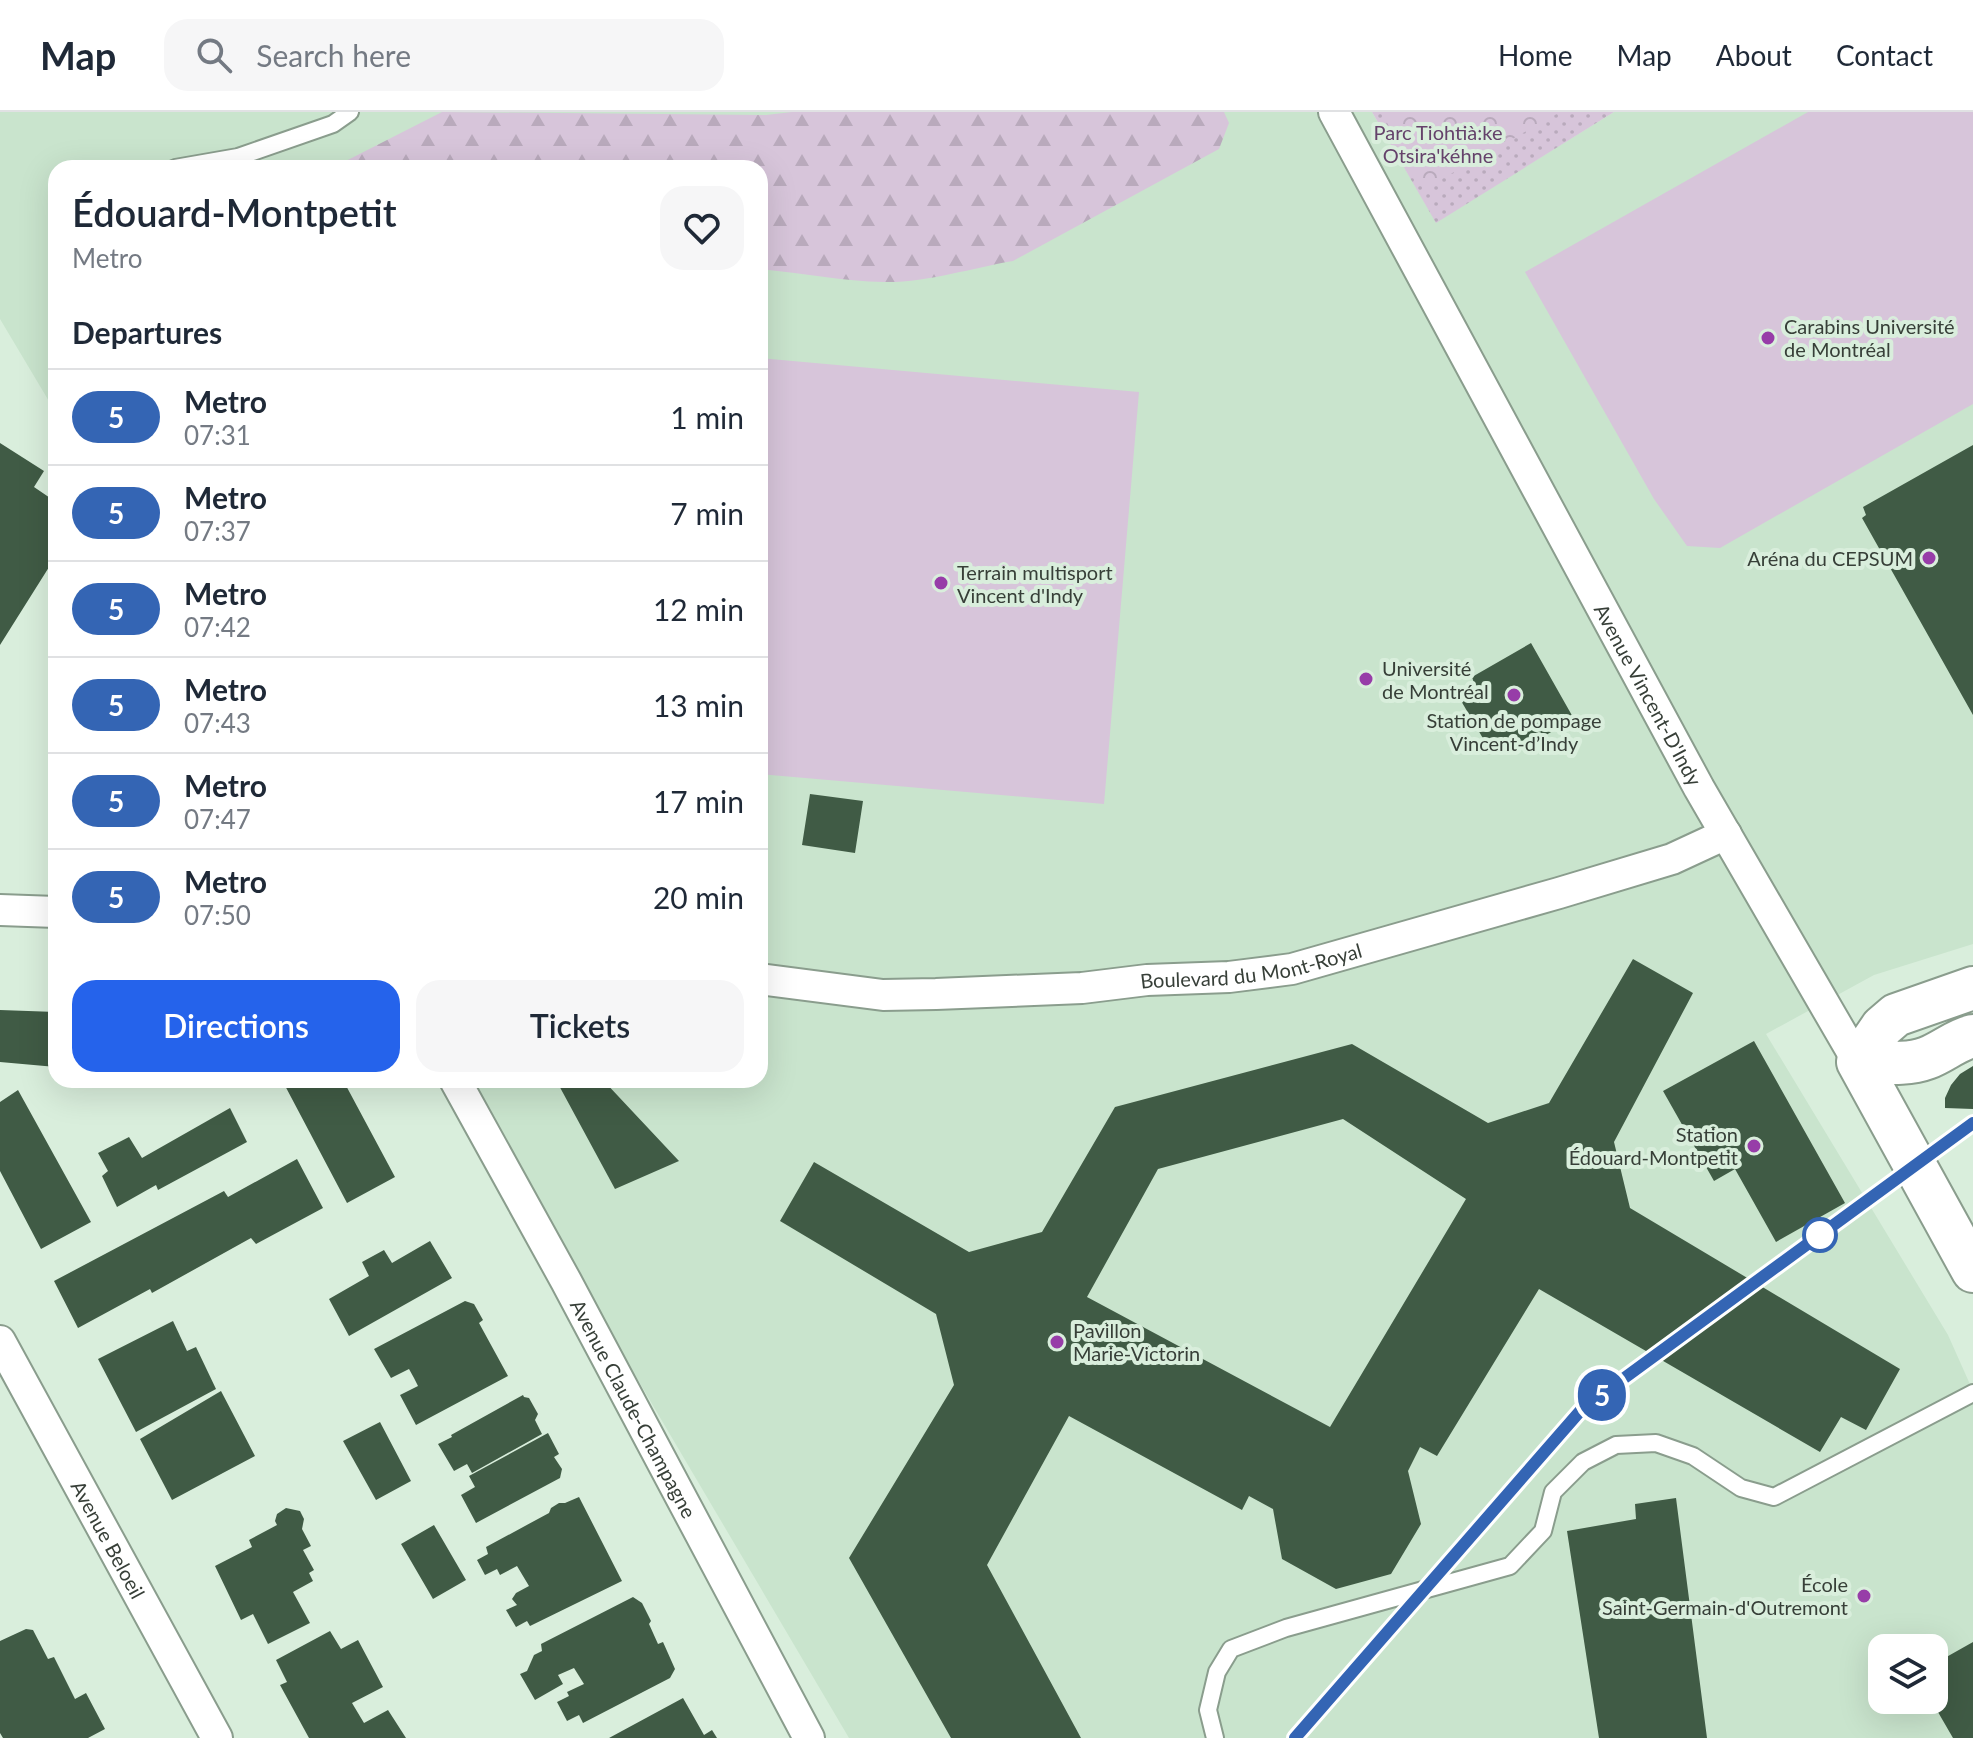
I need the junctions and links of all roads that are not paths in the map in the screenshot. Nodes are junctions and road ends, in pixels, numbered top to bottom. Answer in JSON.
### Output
{"nodes":[{"id":1,"x":350,"y":112,"type":"edge"},
{"id":2,"x":1334,"y":112,"type":"edge"},
{"id":3,"x":221,"y":160,"type":"edge"},
{"id":4,"x":1726,"y":834,"type":"junction"},
{"id":5,"x":0,"y":910,"type":"edge"},
{"id":6,"x":48,"y":912,"type":"edge"},
{"id":7,"x":768,"y":980,"type":"edge"},
{"id":8,"x":1973,"y":988,"type":"edge"},
{"id":9,"x":1973,"y":1036,"type":"edge"},
{"id":10,"x":1858,"y":1062,"type":"junction"},
{"id":11,"x":459,"y":1088,"type":"edge"},
{"id":12,"x":1973,"y":1271,"type":"edge"},
{"id":13,"x":0,"y":1341,"type":"edge"},
{"id":14,"x":1973,"y":1393,"type":"edge"},
{"id":15,"x":217,"y":1738,"type":"edge"},
{"id":16,"x":809,"y":1738,"type":"edge"},
{"id":17,"x":1215,"y":1738,"type":"edge"}],
"edges":[{"from":1,"to":3,"type":"lane"},
{"from":2,"to":4,"type":"street","name":"Avenue Vincent-D'Indy"},
{"from":4,"to":7,"type":"street","name":"Boulevard du Mont-Royal"},
{"from":4,"to":10,"type":"street","name":"Avenue Vincent-D'Indy"},
{"from":5,"to":6,"type":"street"},
{"from":8,"to":10,"type":"street"},
{"from":9,"to":10,"type":"street"},
{"from":10,"to":12,"type":"street","name":"Avenue Vincent-D'Indy"},
{"from":11,"to":16,"type":"street","name":"Avenue Claude-Champagne"},
{"from":13,"to":15,"type":"street","name":"Avenue Beloeil"},
{"from":14,"to":17,"type":"lane"}]}
